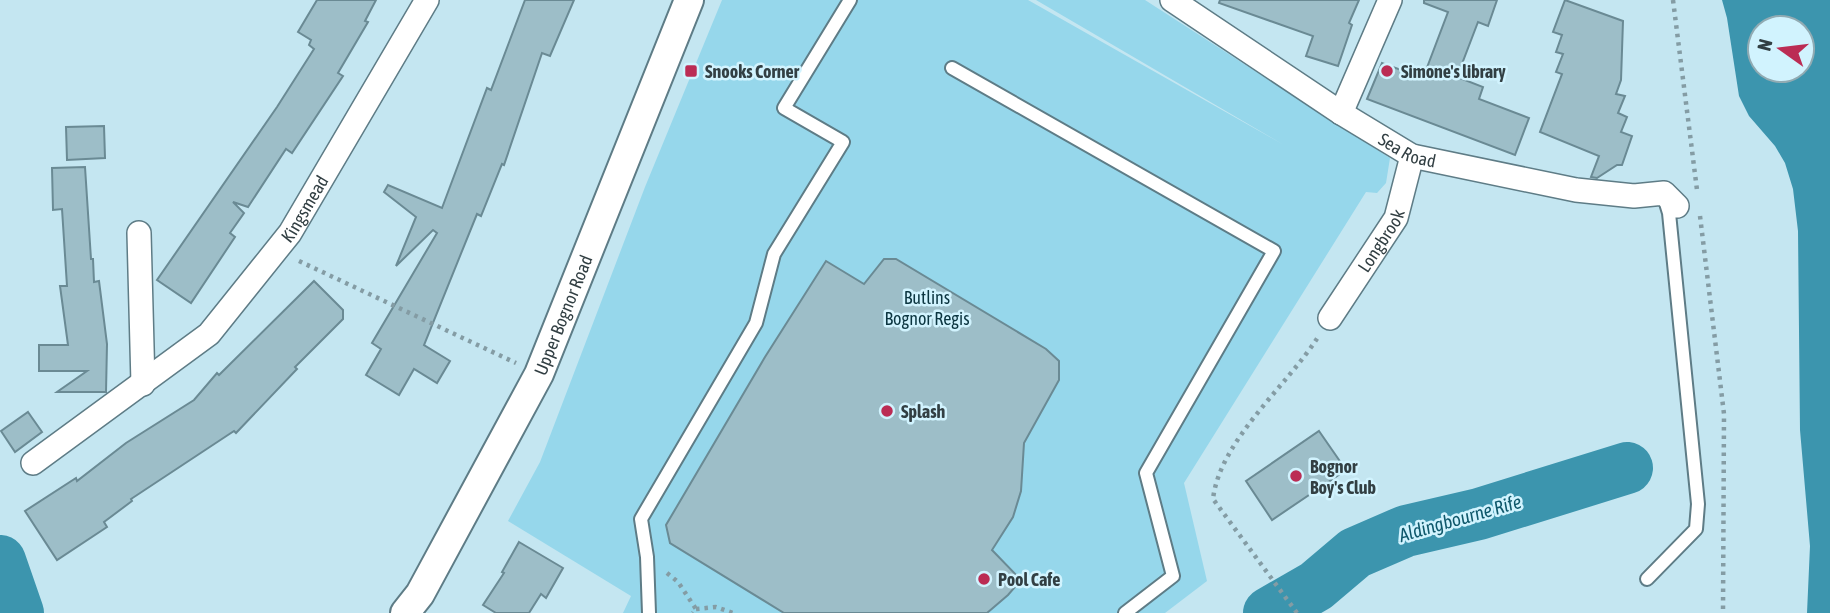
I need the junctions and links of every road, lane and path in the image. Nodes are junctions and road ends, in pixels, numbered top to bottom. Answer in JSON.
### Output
{"nodes":[{"id":1,"x":427,"y":0,"type":"edge"},
{"id":2,"x":688,"y":0,"type":"edge"},
{"id":3,"x":850,"y":0,"type":"edge"},
{"id":4,"x":1172,"y":0,"type":"edge"},
{"id":5,"x":1390,"y":0,"type":"edge"},
{"id":6,"x":1674,"y":0,"type":"edge"},
{"id":7,"x":952,"y":68,"type":"dead end"},
{"id":8,"x":1341,"y":113,"type":"junction"},
{"id":9,"x":1412,"y":156,"type":"junction"},
{"id":10,"x":1697,"y":194,"type":"dead end"},
{"id":11,"x":1680,"y":202,"type":"junction"},
{"id":12,"x":139,"y":233,"type":"dead end"},
{"id":13,"x":276,"y":250,"type":"junction"},
{"id":14,"x":1330,"y":318,"type":"joint"},
{"id":15,"x":517,"y":364,"type":"dead end"},
{"id":16,"x":143,"y":384,"type":"junction"},
{"id":17,"x":33,"y":463,"type":"dead end"},
{"id":18,"x":647,"y":557,"type":"junction"},
{"id":19,"x":1647,"y":579,"type":"dead end"},
{"id":20,"x":694,"y":611,"type":"edge"},
{"id":21,"x":405,"y":613,"type":"edge"},
{"id":22,"x":649,"y":613,"type":"edge"},
{"id":23,"x":733,"y":613,"type":"edge"},
{"id":24,"x":1125,"y":613,"type":"edge"},
{"id":25,"x":1297,"y":613,"type":"edge"},
{"id":26,"x":1723,"y":613,"type":"edge"}],
"edges":[{"from":1,"to":13,"type":"street","name":"Kingsmead"},
{"from":2,"to":21,"type":"street","name":"Upper Bognor Road"},
{"from":3,"to":18,"type":"lane"},
{"from":4,"to":8,"type":"street","name":"Sea Road"},
{"from":5,"to":8,"type":"street"},
{"from":6,"to":10,"type":"path"},
{"from":7,"to":24,"type":"lane"},
{"from":8,"to":9,"type":"street","name":"Sea Road"},
{"from":9,"to":11,"type":"street","name":"Sea Road"},
{"from":9,"to":14,"type":"street","name":"Longbrook"},
{"from":11,"to":19,"type":"lane"},
{"from":11,"to":26,"type":"path"},
{"from":12,"to":16,"type":"street"},
{"from":13,"to":15,"type":"path"},
{"from":13,"to":16,"type":"street","name":"Kingsmead"},
{"from":14,"to":25,"type":"path"},
{"from":16,"to":17,"type":"street","name":"Kingsmead"},
{"from":18,"to":20,"type":"path"},
{"from":18,"to":22,"type":"lane"},
{"from":20,"to":23,"type":"path"}]}
